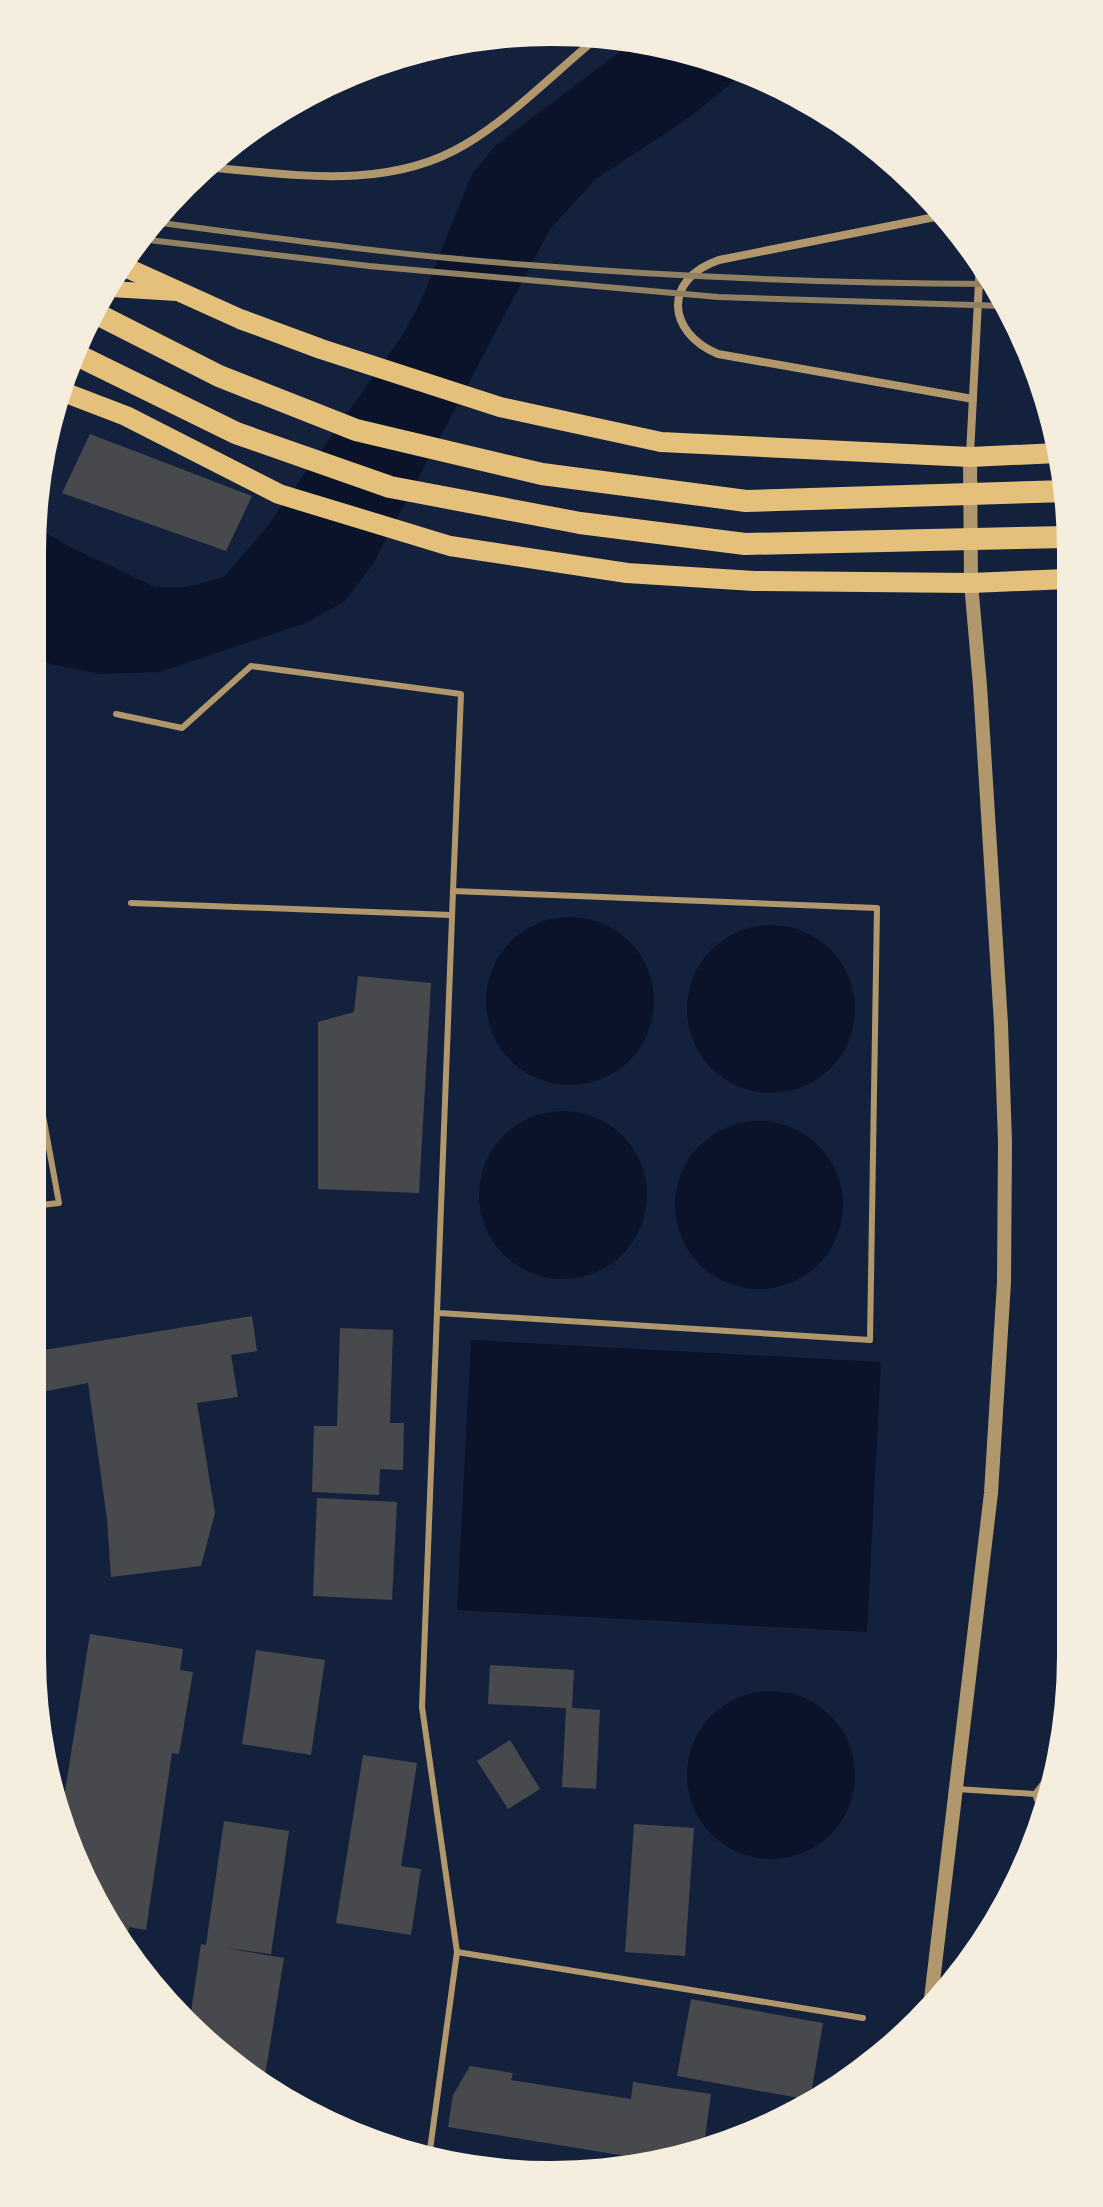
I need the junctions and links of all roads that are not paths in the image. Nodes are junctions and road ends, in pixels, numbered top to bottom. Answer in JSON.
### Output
{"nodes":[{"id":1,"x":586,"y":47,"type":"edge"},
{"id":2,"x":221,"y":168,"type":"edge"},
{"id":3,"x":932,"y":218,"type":"edge"},
{"id":4,"x":132,"y":270,"type":"edge"},
{"id":5,"x":979,"y":283,"type":"edge"},
{"id":6,"x":120,"y":290,"type":"edge"},
{"id":7,"x":183,"y":294,"type":"junction"},
{"id":8,"x":104,"y":317,"type":"edge"},
{"id":9,"x":84,"y":358,"type":"edge"},
{"id":10,"x":71,"y":395,"type":"edge"},
{"id":11,"x":973,"y":399,"type":"junction"},
{"id":12,"x":1047,"y":453,"type":"edge"},
{"id":13,"x":970,"y":457,"type":"junction"},
{"id":14,"x":1054,"y":491,"type":"edge"},
{"id":15,"x":1057,"y":537,"type":"edge"},
{"id":16,"x":1057,"y":579,"type":"edge"},
{"id":17,"x":971,"y":583,"type":"junction"},
{"id":18,"x":116,"y":714,"type":"dead end"},
{"id":19,"x":453,"y":891,"type":"junction"},
{"id":20,"x":131,"y":903,"type":"dead end"},
{"id":21,"x":451,"y":915,"type":"junction"},
{"id":22,"x":46,"y":1132,"type":"edge"},
{"id":23,"x":46,"y":1204,"type":"edge"},
{"id":24,"x":439,"y":1313,"type":"junction"},
{"id":25,"x":957,"y":1789,"type":"junction"},
{"id":26,"x":1039,"y":1789,"type":"edge"},
{"id":27,"x":1035,"y":1794,"type":"junction"},
{"id":28,"x":1036,"y":1798,"type":"edge"},
{"id":29,"x":457,"y":1952,"type":"junction"},
{"id":30,"x":932,"y":1989,"type":"edge"},
{"id":31,"x":863,"y":2018,"type":"dead end"},
{"id":32,"x":430,"y":2146,"type":"edge"}],
"edges":[{"from":1,"to":2,"type":"street"},
{"from":3,"to":11,"type":"street"},
{"from":4,"to":7,"type":"main road"},
{"from":5,"to":11,"type":"street"},
{"from":6,"to":7,"type":"main road"},
{"from":7,"to":13,"type":"main road"},
{"from":8,"to":14,"type":"highway"},
{"from":9,"to":15,"type":"highway"},
{"from":10,"to":17,"type":"main road"},
{"from":11,"to":13,"type":"street"},
{"from":12,"to":13,"type":"main road"},
{"from":13,"to":17,"type":"street"},
{"from":16,"to":17,"type":"main road"},
{"from":17,"to":25,"type":"street"},
{"from":18,"to":19,"type":"lane"},
{"from":19,"to":21,"type":"lane"},
{"from":19,"to":24,"type":"lane"},
{"from":20,"to":21,"type":"lane"},
{"from":21,"to":24,"type":"lane"},
{"from":22,"to":23,"type":"lane"},
{"from":24,"to":29,"type":"lane"},
{"from":25,"to":27,"type":"lane"},
{"from":25,"to":30,"type":"street"},
{"from":26,"to":27,"type":"lane"},
{"from":27,"to":28,"type":"lane"},
{"from":29,"to":31,"type":"lane"},
{"from":29,"to":32,"type":"lane"}]}
